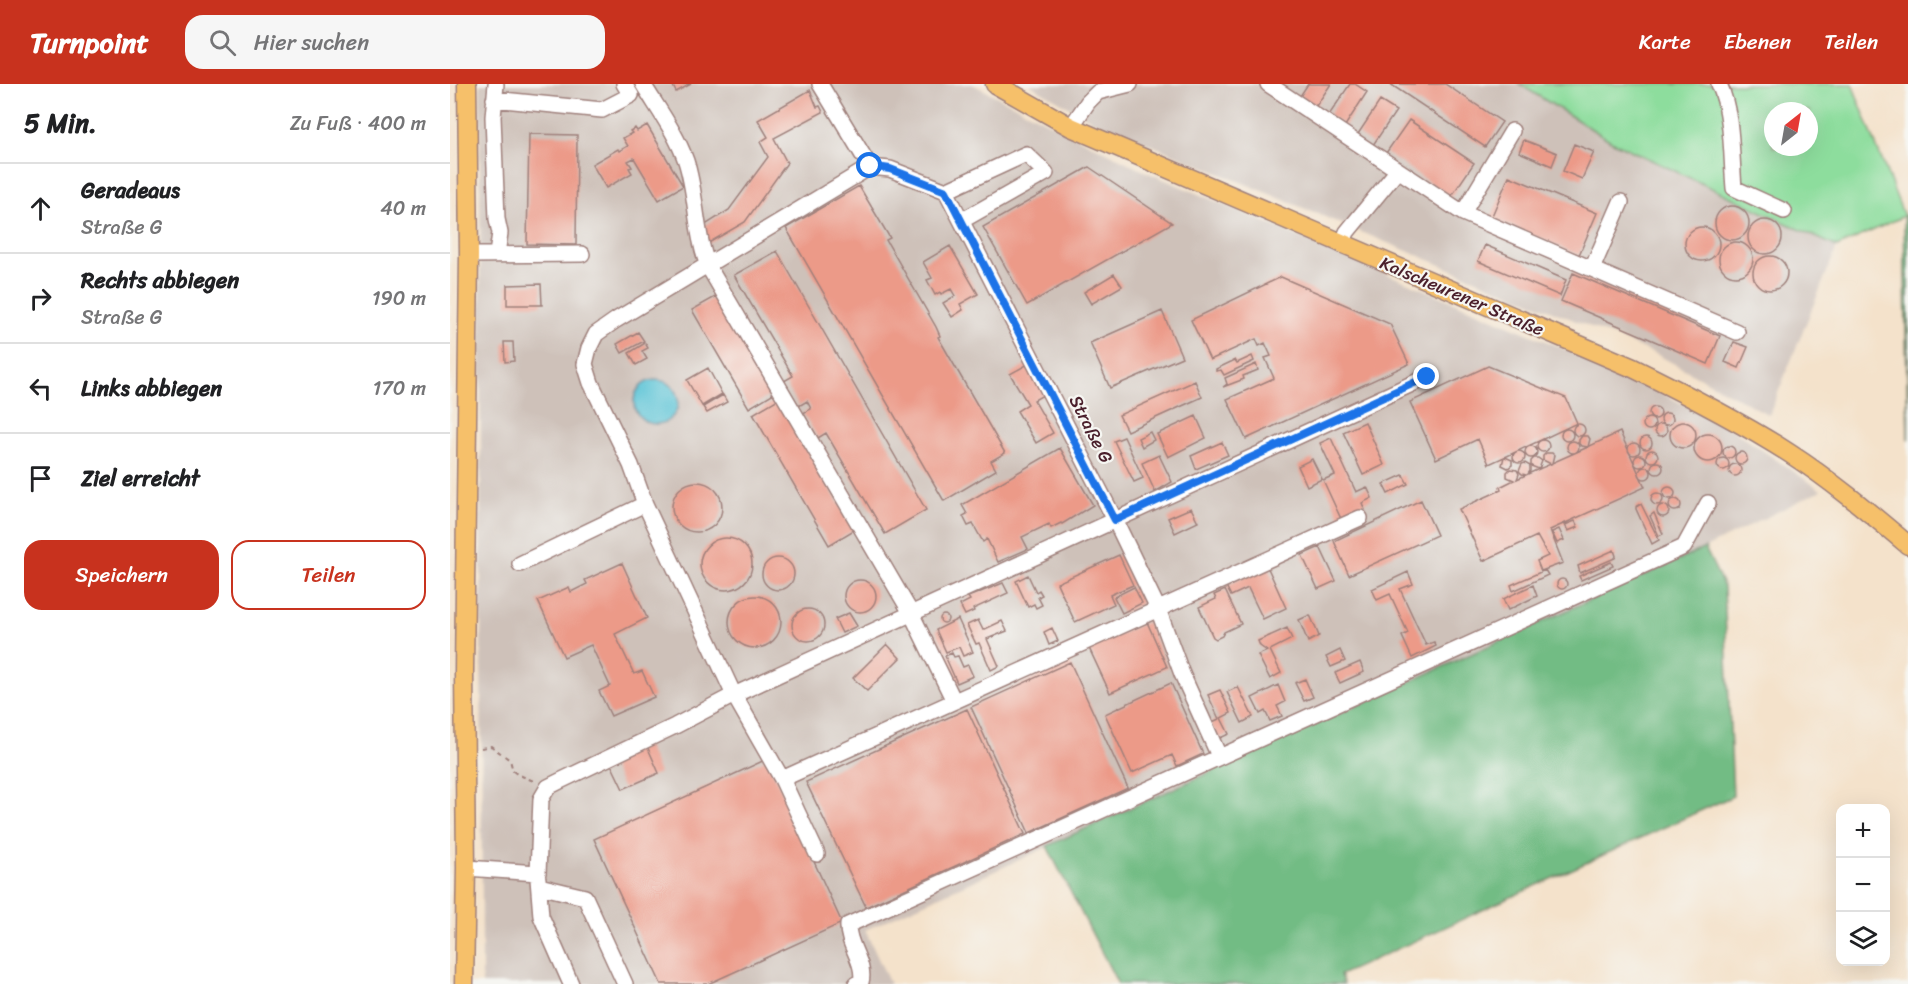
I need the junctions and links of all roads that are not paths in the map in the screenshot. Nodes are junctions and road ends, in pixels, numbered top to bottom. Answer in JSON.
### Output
{"nodes":[{"id":1,"x":467,"y":84,"type":"edge"},
{"id":2,"x":624,"y":84,"type":"edge"},
{"id":3,"x":643,"y":84,"type":"edge"},
{"id":4,"x":820,"y":84,"type":"edge"},
{"id":5,"x":995,"y":84,"type":"edge"},
{"id":6,"x":1130,"y":84,"type":"edge"},
{"id":7,"x":1268,"y":84,"type":"edge"},
{"id":8,"x":1719,"y":84,"type":"edge"},
{"id":9,"x":495,"y":91,"type":"edge"},
{"id":10,"x":1071,"y":127,"type":"junction"},
{"id":11,"x":1512,"y":132,"type":"dead end"},
{"id":12,"x":874,"y":167,"type":"junction"},
{"id":13,"x":1398,"y":170,"type":"junction"},
{"id":14,"x":946,"y":191,"type":"junction"},
{"id":15,"x":1621,"y":202,"type":"dead end"},
{"id":16,"x":1784,"y":210,"type":"dead end"},
{"id":17,"x":1463,"y":213,"type":"junction"},
{"id":18,"x":963,"y":220,"type":"junction"},
{"id":19,"x":1342,"y":245,"type":"junction"},
{"id":20,"x":497,"y":254,"type":"junction"},
{"id":21,"x":582,"y":254,"type":"dead end"},
{"id":22,"x":469,"y":255,"type":"junction"},
{"id":23,"x":708,"y":266,"type":"junction"},
{"id":24,"x":1592,"y":269,"type":"junction"},
{"id":25,"x":1737,"y":332,"type":"dead end"},
{"id":26,"x":1427,"y":377,"type":"dead end"},
{"id":27,"x":1708,"y":503,"type":"dead end"},
{"id":28,"x":645,"y":504,"type":"junction"},
{"id":29,"x":1360,"y":518,"type":"dead end"},
{"id":30,"x":1115,"y":520,"type":"junction"},
{"id":31,"x":1908,"y":545,"type":"edge"},
{"id":32,"x":520,"y":564,"type":"dead end"},
{"id":33,"x":1158,"y":609,"type":"junction"},
{"id":34,"x":911,"y":613,"type":"junction"},
{"id":35,"x":734,"y":695,"type":"junction"},
{"id":36,"x":954,"y":701,"type":"junction"},
{"id":37,"x":1219,"y":756,"type":"junction"},
{"id":38,"x":782,"y":779,"type":"junction"},
{"id":39,"x":817,"y":854,"type":"dead end"},
{"id":40,"x":466,"y":868,"type":"junction"},
{"id":41,"x":538,"y":879,"type":"junction"},
{"id":42,"x":464,"y":984,"type":"edge"},
{"id":43,"x":571,"y":984,"type":"edge"},
{"id":44,"x":625,"y":984,"type":"edge"},
{"id":45,"x":856,"y":984,"type":"edge"}],
"edges":[{"from":1,"to":22,"type":"main road"},
{"from":2,"to":9,"type":"lane"},
{"from":3,"to":23,"type":"lane"},
{"from":4,"to":12,"type":"lane"},
{"from":5,"to":10,"type":"main road","name":"Kalscheurener Straße"},
{"from":6,"to":10,"type":"lane"},
{"from":7,"to":13,"type":"lane"},
{"from":8,"to":16,"type":"lane"},
{"from":9,"to":20,"type":"lane"},
{"from":10,"to":19,"type":"main road","name":"Kalscheurener Straße"},
{"from":11,"to":17,"type":"lane"},
{"from":12,"to":14,"type":"lane"},
{"from":12,"to":23,"type":"lane"},
{"from":13,"to":17,"type":"lane"},
{"from":13,"to":19,"type":"lane"},
{"from":14,"to":18,"type":"lane","name":"Straße G"},
{"from":14,"to":18,"type":"lane"},
{"from":15,"to":24,"type":"lane"},
{"from":17,"to":24,"type":"lane"},
{"from":18,"to":30,"type":"lane","name":"Straße G"},
{"from":19,"to":31,"type":"main road","name":"Kalscheurener Straße"},
{"from":20,"to":21,"type":"lane"},
{"from":20,"to":22,"type":"lane"},
{"from":22,"to":40,"type":"main road"},
{"from":23,"to":28,"type":"lane"},
{"from":23,"to":34,"type":"lane"},
{"from":24,"to":25,"type":"lane"},
{"from":26,"to":30,"type":"lane"},
{"from":27,"to":37,"type":"lane"},
{"from":28,"to":32,"type":"lane"},
{"from":28,"to":35,"type":"lane"},
{"from":29,"to":33,"type":"lane"},
{"from":30,"to":33,"type":"lane","name":"Straße G"},
{"from":30,"to":34,"type":"lane"},
{"from":33,"to":36,"type":"lane"},
{"from":33,"to":37,"type":"lane","name":"Straße G"},
{"from":34,"to":35,"type":"lane"},
{"from":34,"to":36,"type":"lane"},
{"from":35,"to":38,"type":"lane"},
{"from":35,"to":41,"type":"lane"},
{"from":36,"to":38,"type":"lane"},
{"from":37,"to":45,"type":"lane"},
{"from":38,"to":39,"type":"lane"},
{"from":40,"to":41,"type":"lane"},
{"from":40,"to":42,"type":"main road"},
{"from":41,"to":43,"type":"lane"},
{"from":41,"to":44,"type":"lane"}]}
